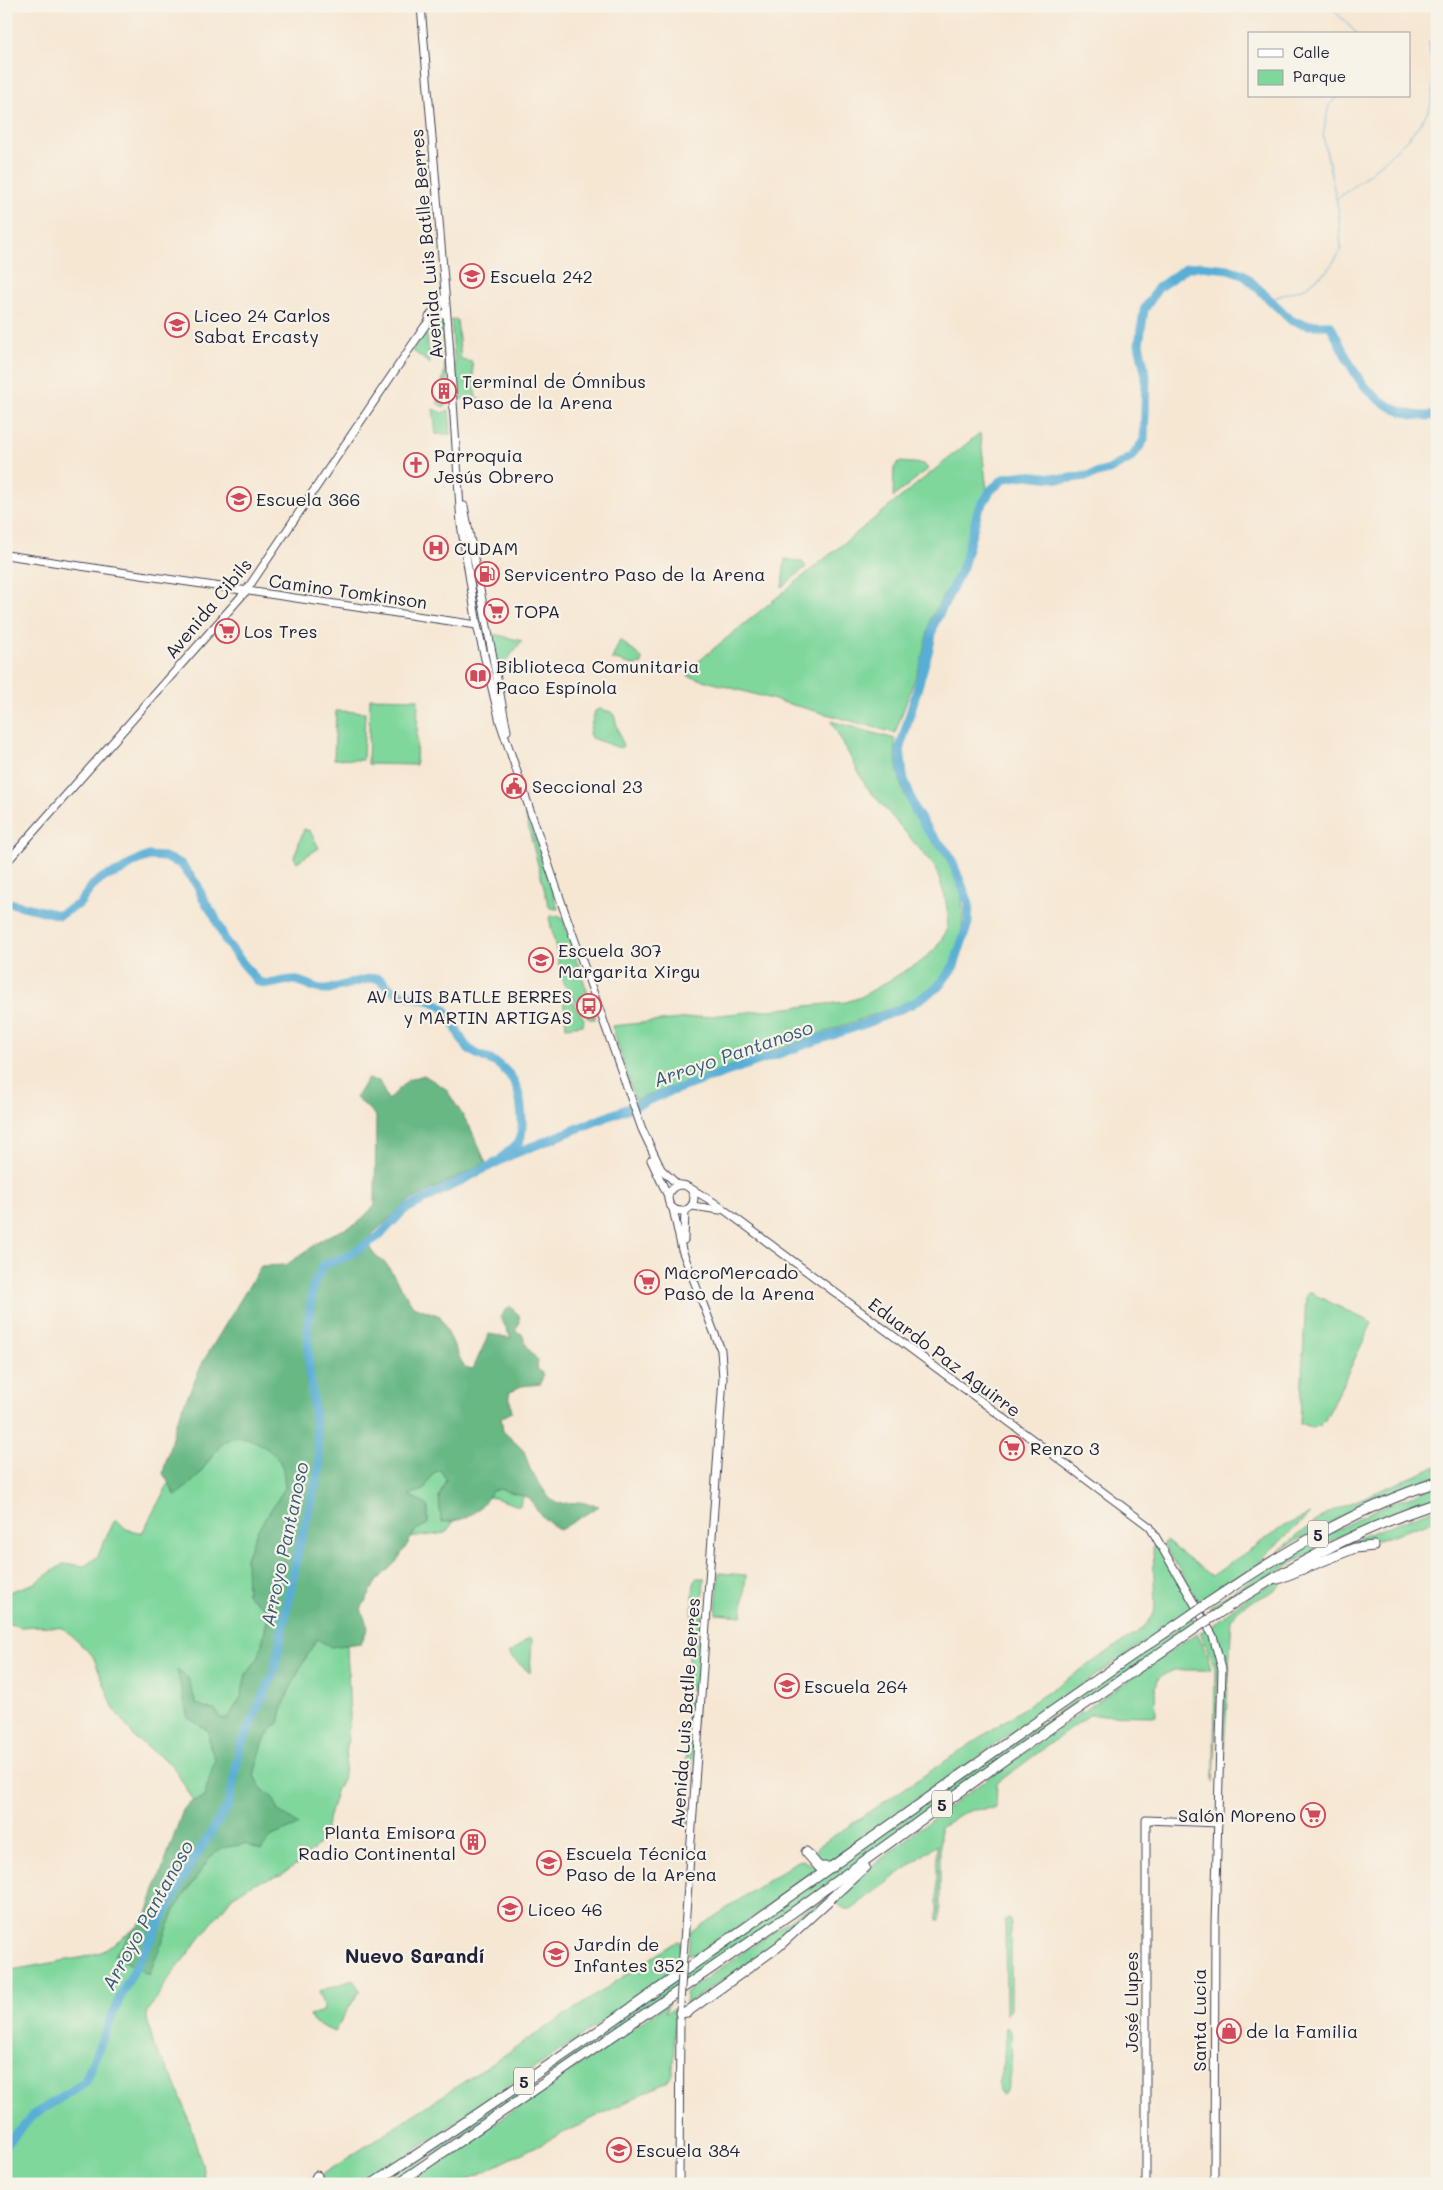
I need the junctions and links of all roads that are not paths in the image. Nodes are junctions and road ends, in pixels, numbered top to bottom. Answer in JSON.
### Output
{"nodes":[{"id":1,"x":421,"y":6,"type":"edge"},
{"id":2,"x":445,"y":297,"type":"junction"},
{"id":3,"x":446,"y":313,"type":"junction"},
{"id":4,"x":425,"y":326,"type":"junction"},
{"id":5,"x":459,"y":479,"type":"junction"},
{"id":6,"x":6,"y":555,"type":"edge"},
{"id":7,"x":246,"y":591,"type":"junction"},
{"id":8,"x":477,"y":625,"type":"junction"},
{"id":9,"x":516,"y":770,"type":"junction"},
{"id":10,"x":6,"y":863,"type":"edge"},
{"id":11,"x":641,"y":1125,"type":"junction"},
{"id":12,"x":678,"y":1185,"type":"junction"},
{"id":13,"x":690,"y":1188,"type":"junction"},
{"id":14,"x":668,"y":1196,"type":"junction"},
{"id":15,"x":692,"y":1206,"type":"junction"},
{"id":16,"x":673,"y":1209,"type":"junction"},
{"id":17,"x":723,"y":1210,"type":"junction"},
{"id":18,"x":686,"y":1211,"type":"junction"},
{"id":19,"x":694,"y":1279,"type":"junction"},
{"id":20,"x":1437,"y":1482,"type":"edge"},
{"id":21,"x":1437,"y":1503,"type":"edge"},
{"id":22,"x":1150,"y":1527,"type":"joint"},
{"id":23,"x":1374,"y":1546,"type":"dead end"},
{"id":24,"x":1253,"y":1590,"type":"junction"},
{"id":25,"x":1217,"y":1799,"type":"junction"},
{"id":26,"x":1210,"y":1822,"type":"junction"},
{"id":27,"x":1218,"y":1823,"type":"junction"},
{"id":28,"x":890,"y":1842,"type":"junction"},
{"id":29,"x":806,"y":1852,"type":"dead end"},
{"id":30,"x":1216,"y":1856,"type":"junction"},
{"id":31,"x":835,"y":1866,"type":"junction"},
{"id":32,"x":680,"y":2009,"type":"junction"},
{"id":33,"x":372,"y":2184,"type":"edge"},
{"id":34,"x":397,"y":2184,"type":"edge"},
{"id":35,"x":680,"y":2184,"type":"edge"},
{"id":36,"x":1146,"y":2184,"type":"edge"},
{"id":37,"x":1214,"y":2184,"type":"edge"}],
"edges":[{"from":1,"to":2,"type":"street","name":"Avenida Luis Batlle Berres"},
{"from":2,"to":3,"type":"street","name":"Avenida Luis Batlle Berres"},
{"from":2,"to":4,"type":"street","name":"Avenida Cibils"},
{"from":3,"to":4,"type":"street","name":"Avenida Cibils"},
{"from":3,"to":5,"type":"street","name":"Avenida Luis Batlle Berres"},
{"from":4,"to":7,"type":"street","name":"Avenida Cibils"},
{"from":5,"to":8,"type":"street","name":"Avenida Luis Batlle Berres"},
{"from":5,"to":9,"type":"street","name":"Avenida Luis Batlle Berres"},
{"from":6,"to":7,"type":"street","name":"Camino Tomkinson"},
{"from":7,"to":8,"type":"street","name":"Camino Tomkinson"},
{"from":7,"to":10,"type":"street","name":"Avenida Cibils"},
{"from":8,"to":9,"type":"street","name":"Avenida Luis Batlle Berres"},
{"from":9,"to":11,"type":"street","name":"Avenida Luis Batlle Berres"},
{"from":11,"to":12,"type":"street","name":"Avenida Luis Batlle Berres"},
{"from":11,"to":14,"type":"street","name":"Avenida Luis Batlle Berres"},
{"from":12,"to":13,"type":"street"},
{"from":12,"to":14,"type":"street"},
{"from":13,"to":15,"type":"street"},
{"from":13,"to":17,"type":"street","name":"Eduardo Paz Aguirre"},
{"from":14,"to":16,"type":"street"},
{"from":15,"to":17,"type":"street"},
{"from":15,"to":18,"type":"street"},
{"from":16,"to":18,"type":"street"},
{"from":16,"to":19,"type":"street","name":"Avenida Luis Batlle Berres"},
{"from":17,"to":22,"type":"street","name":"Eduardo Paz Aguirre"},
{"from":18,"to":19,"type":"street","name":"Avenida Luis Batlle Berres"},
{"from":19,"to":32,"type":"street","name":"Avenida Luis Batlle Berres","bridge":true},
{"from":20,"to":31,"type":"highway","number":"5","bridge":true},
{"from":21,"to":24,"type":"highway","number":"5"},
{"from":22,"to":25,"type":"street","name":"Santa Lucía"},
{"from":23,"to":24,"type":"highway"},
{"from":24,"to":28,"type":"highway","number":"5","bridge":true},
{"from":25,"to":26,"type":"street"},
{"from":25,"to":27,"type":"street","name":"Santa Lucía"},
{"from":26,"to":27,"type":"street"},
{"from":26,"to":30,"type":"street","name":"Santa Lucía"},
{"from":26,"to":36,"type":"street","name":"José Llupes"},
{"from":27,"to":30,"type":"street","name":"Santa Lucía"},
{"from":28,"to":32,"type":"highway"},
{"from":28,"to":34,"type":"highway","number":"5"},
{"from":29,"to":31,"type":"highway"},
{"from":30,"to":37,"type":"street","name":"Santa Lucía"},
{"from":31,"to":33,"type":"highway","number":"5"},
{"from":32,"to":35,"type":"street","name":"Avenida Luis Batlle Berres"}]}
